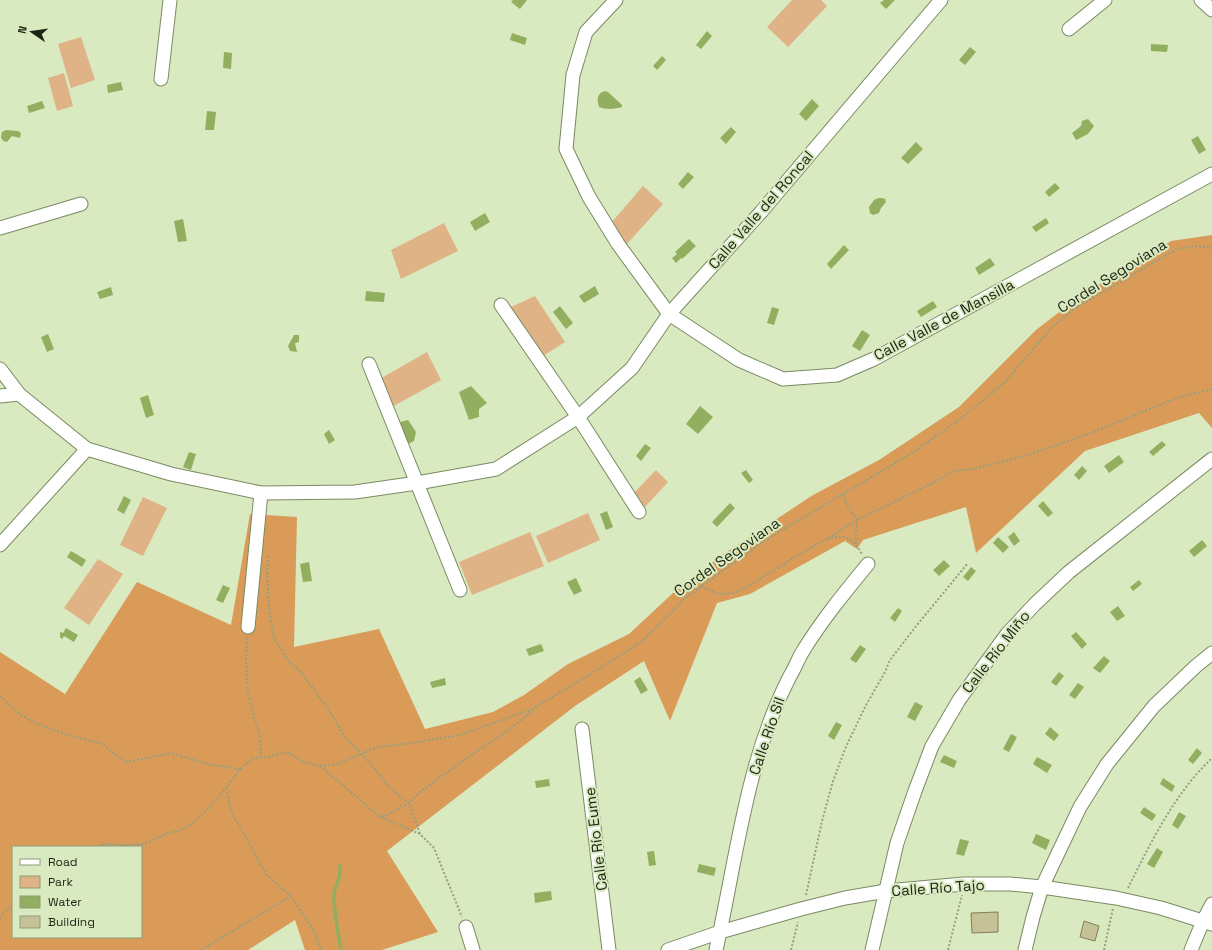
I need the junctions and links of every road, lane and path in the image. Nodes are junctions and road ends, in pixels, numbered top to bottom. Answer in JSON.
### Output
{"nodes":[{"id":1,"x":170,"y":0,"type":"edge"},
{"id":2,"x":616,"y":0,"type":"edge"},
{"id":3,"x":941,"y":0,"type":"edge"},
{"id":4,"x":1105,"y":0,"type":"edge"},
{"id":5,"x":1201,"y":0,"type":"edge"},
{"id":6,"x":1212,"y":10,"type":"edge"},
{"id":7,"x":1069,"y":29,"type":"dead end"},
{"id":8,"x":162,"y":79,"type":"dead end"},
{"id":9,"x":1212,"y":174,"type":"edge"},
{"id":10,"x":81,"y":204,"type":"dead end"},
{"id":11,"x":0,"y":228,"type":"edge"},
{"id":12,"x":1212,"y":248,"type":"edge"},
{"id":13,"x":501,"y":305,"type":"dead end"},
{"id":14,"x":669,"y":314,"type":"junction"},
{"id":15,"x":369,"y":364,"type":"dead end"},
{"id":16,"x":0,"y":369,"type":"edge"},
{"id":17,"x":1212,"y":389,"type":"edge"},
{"id":18,"x":19,"y":394,"type":"junction"},
{"id":19,"x":0,"y":396,"type":"edge"},
{"id":20,"x":578,"y":417,"type":"junction"},
{"id":21,"x":87,"y":448,"type":"junction"},
{"id":22,"x":1212,"y":459,"type":"edge"},
{"id":23,"x":417,"y":483,"type":"junction"},
{"id":24,"x":261,"y":492,"type":"junction"},
{"id":25,"x":843,"y":494,"type":"junction"},
{"id":26,"x":639,"y":512,"type":"dead end"},
{"id":27,"x":857,"y":520,"type":"junction"},
{"id":28,"x":825,"y":540,"type":"junction"},
{"id":29,"x":856,"y":544,"type":"junction"},
{"id":30,"x":0,"y":545,"type":"edge"},
{"id":31,"x":268,"y":554,"type":"dead end"},
{"id":32,"x":968,"y":563,"type":"dead end"},
{"id":33,"x":868,"y":564,"type":"joint"},
{"id":34,"x":701,"y":586,"type":"junction"},
{"id":35,"x":460,"y":590,"type":"dead end"},
{"id":36,"x":248,"y":627,"type":"joint"},
{"id":37,"x":1212,"y":652,"type":"edge"},
{"id":38,"x":0,"y":696,"type":"edge"},
{"id":39,"x":542,"y":703,"type":"junction"},
{"id":40,"x":582,"y":729,"type":"dead end"},
{"id":41,"x":362,"y":754,"type":"junction"},
{"id":42,"x":261,"y":757,"type":"junction"},
{"id":43,"x":1212,"y":758,"type":"edge"},
{"id":44,"x":320,"y":766,"type":"junction"},
{"id":45,"x":240,"y":769,"type":"junction"},
{"id":46,"x":226,"y":787,"type":"junction"},
{"id":47,"x":409,"y":803,"type":"junction"},
{"id":48,"x":379,"y":816,"type":"junction"},
{"id":49,"x":420,"y":834,"type":"junction"},
{"id":50,"x":122,"y":845,"type":"joint"},
{"id":51,"x":100,"y":846,"type":"edge"},
{"id":52,"x":964,"y":884,"type":"junction"},
{"id":53,"x":1042,"y":888,"type":"junction"},
{"id":54,"x":886,"y":891,"type":"junction"},
{"id":55,"x":291,"y":896,"type":"junction"},
{"id":56,"x":1119,"y":899,"type":"junction"},
{"id":57,"x":1212,"y":904,"type":"edge"},
{"id":58,"x":12,"y":906,"type":"edge"},
{"id":59,"x":801,"y":909,"type":"junction"},
{"id":60,"x":0,"y":918,"type":"edge"},
{"id":61,"x":1208,"y":922,"type":"edge"},
{"id":62,"x":466,"y":927,"type":"joint"},
{"id":63,"x":720,"y":932,"type":"junction"},
{"id":64,"x":201,"y":950,"type":"edge"},
{"id":65,"x":321,"y":950,"type":"edge"},
{"id":66,"x":473,"y":950,"type":"edge"},
{"id":67,"x":609,"y":950,"type":"edge"},
{"id":68,"x":668,"y":950,"type":"edge"},
{"id":69,"x":716,"y":950,"type":"edge"},
{"id":70,"x":791,"y":950,"type":"edge"},
{"id":71,"x":872,"y":950,"type":"edge"},
{"id":72,"x":948,"y":950,"type":"edge"},
{"id":73,"x":1025,"y":950,"type":"edge"},
{"id":74,"x":1104,"y":950,"type":"edge"},
{"id":75,"x":1191,"y":950,"type":"edge"}],
"edges":[{"from":1,"to":8,"type":"street"},
{"from":2,"to":14,"type":"street"},
{"from":3,"to":14,"type":"street","name":"Calle Valle del Roncal"},
{"from":4,"to":7,"type":"street"},
{"from":5,"to":6,"type":"street"},
{"from":9,"to":14,"type":"street","name":"Calle Valle de Mansilla"},
{"from":10,"to":11,"type":"street"},
{"from":12,"to":25,"type":"path","name":"Cordel Segoviana"},
{"from":13,"to":20,"type":"street"},
{"from":14,"to":20,"type":"street","name":"Calle Valle del Roncal"},
{"from":15,"to":23,"type":"street"},
{"from":16,"to":18,"type":"street","name":"Calle Valle del Roncal"},
{"from":17,"to":27,"type":"path"},
{"from":18,"to":19,"type":"street"},
{"from":18,"to":21,"type":"street","name":"Calle Valle del Roncal"},
{"from":20,"to":23,"type":"street","name":"Calle Valle del Roncal"},
{"from":20,"to":26,"type":"street"},
{"from":21,"to":24,"type":"street","name":"Calle Valle del Roncal"},
{"from":21,"to":30,"type":"street"},
{"from":22,"to":54,"type":"street","name":"Calle Río Miño"},
{"from":23,"to":24,"type":"street","name":"Calle Valle del Roncal"},
{"from":23,"to":35,"type":"street"},
{"from":24,"to":36,"type":"street"},
{"from":25,"to":27,"type":"path"},
{"from":25,"to":34,"type":"path","name":"Cordel Segoviana"},
{"from":27,"to":28,"type":"path"},
{"from":27,"to":29,"type":"path"},
{"from":28,"to":29,"type":"path"},
{"from":28,"to":34,"type":"path"},
{"from":29,"to":33,"type":"path"},
{"from":31,"to":41,"type":"path"},
{"from":32,"to":59,"type":"path"},
{"from":33,"to":63,"type":"street","name":"Calle Río Sil"},
{"from":34,"to":39,"type":"path","name":"Cordel Segoviana"},
{"from":36,"to":42,"type":"path"},
{"from":37,"to":53,"type":"street"},
{"from":38,"to":45,"type":"path"},
{"from":39,"to":41,"type":"path","name":"Cordel Segoviana"},
{"from":39,"to":47,"type":"path"},
{"from":40,"to":67,"type":"street","name":"Calle Río Eume"},
{"from":41,"to":44,"type":"path","name":"Cordel Segoviana"},
{"from":41,"to":47,"type":"path"},
{"from":42,"to":44,"type":"path","name":"Cordel Segoviana"},
{"from":42,"to":45,"type":"path","name":"Cordel Segoviana"},
{"from":43,"to":56,"type":"path"},
{"from":44,"to":48,"type":"path"},
{"from":45,"to":46,"type":"path","name":"Cordel Segoviana"},
{"from":46,"to":50,"type":"path","name":"Cordel Segoviana"},
{"from":46,"to":55,"type":"path"},
{"from":47,"to":48,"type":"path"},
{"from":47,"to":49,"type":"path"},
{"from":48,"to":49,"type":"path"},
{"from":49,"to":62,"type":"path"},
{"from":50,"to":51,"type":"path","name":"Cordel Segoviana"},
{"from":52,"to":53,"type":"street","name":"Calle Río Tajo"},
{"from":52,"to":54,"type":"street","name":"Calle Río Tajo"},
{"from":52,"to":72,"type":"path"},
{"from":53,"to":56,"type":"street","name":"Calle Río Tajo"},
{"from":53,"to":73,"type":"street"},
{"from":54,"to":59,"type":"street","name":"Calle Río Tajo"},
{"from":54,"to":71,"type":"street","name":"Calle Río Miño"},
{"from":55,"to":64,"type":"path"},
{"from":55,"to":65,"type":"path"},
{"from":56,"to":61,"type":"street","name":"Calle Río Tajo"},
{"from":56,"to":74,"type":"path"},
{"from":57,"to":61,"type":"street"},
{"from":58,"to":60,"type":"path"},
{"from":59,"to":63,"type":"street","name":"Calle Río Tajo"},
{"from":59,"to":70,"type":"path"},
{"from":61,"to":75,"type":"street"},
{"from":62,"to":66,"type":"street"},
{"from":63,"to":68,"type":"street","name":"Calle Río Tajo"},
{"from":63,"to":69,"type":"street","name":"Calle Río Sil"}]}
